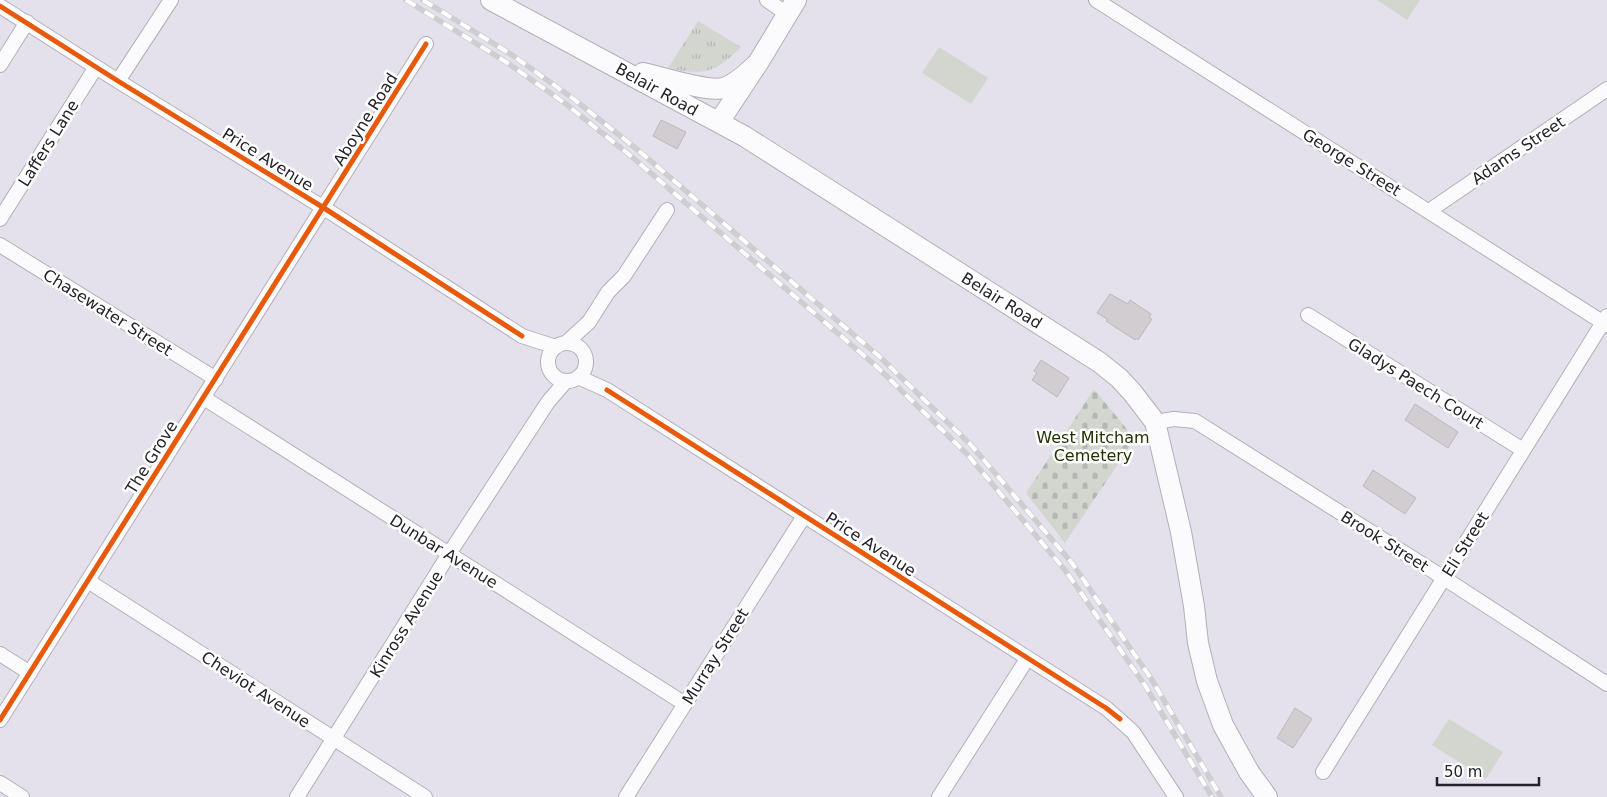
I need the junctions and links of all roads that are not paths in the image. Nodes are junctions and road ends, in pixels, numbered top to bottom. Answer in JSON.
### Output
{"nodes":[{"id":1,"x":171,"y":0,"type":"edge"},
{"id":2,"x":491,"y":0,"type":"edge"},
{"id":3,"x":767,"y":0,"type":"edge"},
{"id":4,"x":1096,"y":0,"type":"edge"},
{"id":5,"x":0,"y":6,"type":"edge"},
{"id":6,"x":792,"y":7,"type":"edge"},
{"id":7,"x":27,"y":22,"type":"junction"},
{"id":8,"x":426,"y":44,"type":"dead end"},
{"id":9,"x":758,"y":63,"type":"junction"},
{"id":10,"x":0,"y":64,"type":"edge"},
{"id":11,"x":96,"y":67,"type":"junction"},
{"id":12,"x":617,"y":67,"type":"junction"},
{"id":13,"x":118,"y":81,"type":"junction"},
{"id":14,"x":1607,"y":89,"type":"edge"},
{"id":15,"x":719,"y":122,"type":"junction"},
{"id":16,"x":324,"y":208,"type":"junction"},
{"id":17,"x":667,"y":210,"type":"dead end"},
{"id":18,"x":1429,"y":211,"type":"junction"},
{"id":19,"x":0,"y":219,"type":"edge"},
{"id":20,"x":0,"y":245,"type":"edge"},
{"id":21,"x":1308,"y":315,"type":"dead end"},
{"id":22,"x":1606,"y":321,"type":"edge"},
{"id":23,"x":589,"y":322,"type":"junction"},
{"id":24,"x":522,"y":336,"type":"junction"},
{"id":25,"x":561,"y":345,"type":"junction"},
{"id":26,"x":569,"y":369,"type":"junction"},
{"id":27,"x":216,"y":379,"type":"junction"},
{"id":28,"x":204,"y":398,"type":"junction"},
{"id":29,"x":1155,"y":422,"type":"junction"},
{"id":30,"x":1523,"y":450,"type":"junction"},
{"id":31,"x":804,"y":516,"type":"junction"},
{"id":32,"x":449,"y":554,"type":"junction"},
{"id":33,"x":1444,"y":578,"type":"junction"},
{"id":34,"x":88,"y":581,"type":"junction"},
{"id":35,"x":0,"y":654,"type":"edge"},
{"id":36,"x":1027,"y":659,"type":"junction"},
{"id":37,"x":30,"y":673,"type":"junction"},
{"id":38,"x":1607,"y":684,"type":"edge"},
{"id":39,"x":685,"y":704,"type":"junction"},
{"id":40,"x":0,"y":720,"type":"edge"},
{"id":41,"x":334,"y":738,"type":"junction"},
{"id":42,"x":1323,"y":772,"type":"dead end"},
{"id":43,"x":0,"y":783,"type":"edge"},
{"id":44,"x":22,"y":797,"type":"edge"},
{"id":45,"x":297,"y":797,"type":"edge"},
{"id":46,"x":425,"y":797,"type":"edge"},
{"id":47,"x":626,"y":797,"type":"edge"},
{"id":48,"x":939,"y":797,"type":"edge"},
{"id":49,"x":1176,"y":797,"type":"edge"},
{"id":50,"x":1267,"y":797,"type":"edge"}],
"edges":[{"from":1,"to":13,"type":"street"},
{"from":2,"to":12,"type":"main road","name":"Belair Road"},
{"from":3,"to":6,"type":"street"},
{"from":4,"to":18,"type":"street","name":"George Street"},
{"from":5,"to":7,"type":"street","name":"Price Avenue"},
{"from":6,"to":9,"type":"main road"},
{"from":7,"to":10,"type":"street"},
{"from":7,"to":11,"type":"street","name":"Price Avenue"},
{"from":8,"to":16,"type":"street","name":"Aboyne Road"},
{"from":9,"to":12,"type":"main road"},
{"from":9,"to":15,"type":"main road"},
{"from":11,"to":13,"type":"street","name":"Price Avenue"},
{"from":11,"to":19,"type":"street","name":"Laffers Lane"},
{"from":12,"to":15,"type":"main road","name":"Belair Road"},
{"from":13,"to":16,"type":"street","name":"Price Avenue"},
{"from":14,"to":18,"type":"street","name":"Adams Street"},
{"from":15,"to":29,"type":"main road","name":"Belair Road"},
{"from":16,"to":24,"type":"street","name":"Price Avenue"},
{"from":16,"to":27,"type":"street","name":"The Grove"},
{"from":17,"to":23,"type":"street","name":"Kinross Avenue"},
{"from":18,"to":22,"type":"street","name":"George Street"},
{"from":20,"to":27,"type":"street","name":"Chasewater Street"},
{"from":21,"to":30,"type":"street","name":"Gladys Paech Court"},
{"from":22,"to":30,"type":"street","name":"Eli Street"},
{"from":23,"to":25,"type":"street","name":"Kinross Avenue"},
{"from":23,"to":26,"type":"street","name":"Kinross Avenue"},
{"from":24,"to":25,"type":"street","name":"Price Avenue"},
{"from":24,"to":26,"type":"street","name":"Price Avenue"},
{"from":25,"to":26,"type":"street"},
{"from":25,"to":26,"type":"street","name":"Price Avenue"},
{"from":26,"to":31,"type":"street","name":"Price Avenue"},
{"from":26,"to":32,"type":"street","name":"Kinross Avenue"},
{"from":27,"to":28,"type":"street","name":"The Grove"},
{"from":28,"to":32,"type":"street","name":"Dunbar Avenue"},
{"from":28,"to":34,"type":"street","name":"The Grove"},
{"from":29,"to":33,"type":"street","name":"Brook Street"},
{"from":29,"to":50,"type":"main road","name":"Belair Road"},
{"from":30,"to":33,"type":"street","name":"Eli Street"},
{"from":31,"to":36,"type":"street","name":"Price Avenue"},
{"from":31,"to":39,"type":"street","name":"Murray Street"},
{"from":32,"to":39,"type":"street","name":"Dunbar Avenue"},
{"from":32,"to":41,"type":"street","name":"Kinross Avenue"},
{"from":33,"to":38,"type":"street","name":"Brook Street"},
{"from":33,"to":42,"type":"street","name":"Eli Street"},
{"from":34,"to":37,"type":"street","name":"The Grove"},
{"from":34,"to":41,"type":"street","name":"Cheviot Avenue"},
{"from":35,"to":37,"type":"street"},
{"from":36,"to":48,"type":"street"},
{"from":36,"to":49,"type":"street","name":"Price Avenue"},
{"from":37,"to":40,"type":"street","name":"The Grove"},
{"from":39,"to":47,"type":"street","name":"Murray Street"},
{"from":41,"to":45,"type":"street","name":"Kinross Avenue"},
{"from":41,"to":46,"type":"street","name":"Cheviot Avenue"},
{"from":43,"to":44,"type":"street"}]}
